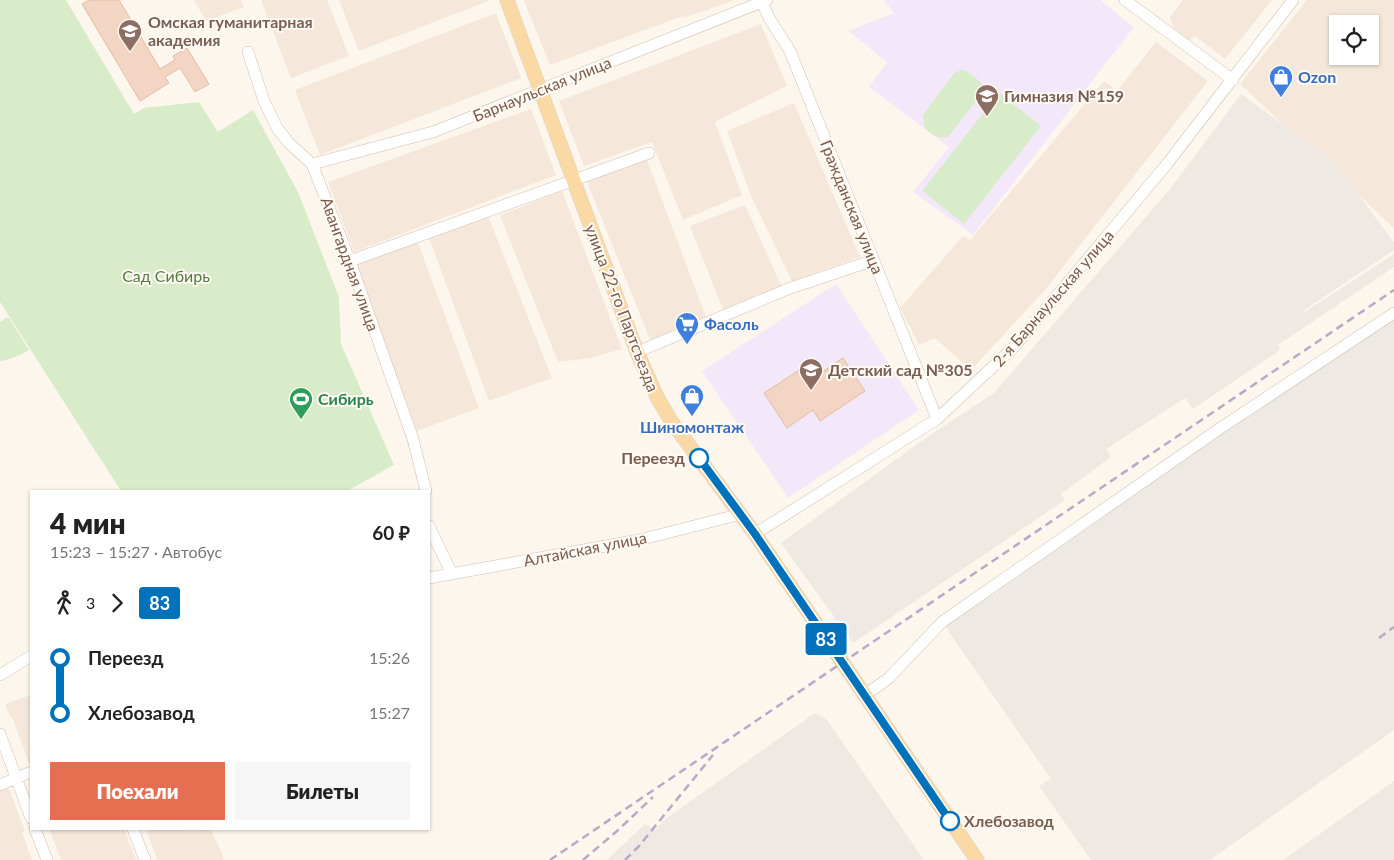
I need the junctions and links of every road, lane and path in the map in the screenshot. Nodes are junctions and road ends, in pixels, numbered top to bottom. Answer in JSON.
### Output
{"nodes":[{"id":1,"x":507,"y":0,"type":"edge"},
{"id":2,"x":1125,"y":0,"type":"edge"},
{"id":3,"x":1293,"y":0,"type":"edge"},
{"id":4,"x":763,"y":1,"type":"edge"},
{"id":5,"x":248,"y":52,"type":"dead end"},
{"id":6,"x":1232,"y":80,"type":"junction"},
{"id":7,"x":540,"y":89,"type":"junction"},
{"id":8,"x":648,"y":153,"type":"dead end"},
{"id":9,"x":312,"y":164,"type":"junction"},
{"id":10,"x":573,"y":179,"type":"junction"},
{"id":11,"x":874,"y":260,"type":"junction"},
{"id":12,"x":350,"y":261,"type":"junction"},
{"id":13,"x":1394,"y":313,"type":"edge"},
{"id":14,"x":637,"y":352,"type":"junction"},
{"id":15,"x":937,"y":419,"type":"junction"},
{"id":16,"x":426,"y":490,"type":"edge"},
{"id":17,"x":740,"y":514,"type":"junction"},
{"id":18,"x":430,"y":528,"type":"edge"},
{"id":19,"x":755,"y":534,"type":"junction"},
{"id":20,"x":452,"y":574,"type":"junction"},
{"id":21,"x":430,"y":578,"type":"edge"},
{"id":22,"x":30,"y":657,"type":"edge"},
{"id":23,"x":0,"y":675,"type":"edge"},
{"id":24,"x":864,"y":695,"type":"junction"},
{"id":25,"x":0,"y":734,"type":"edge"},
{"id":26,"x":30,"y":772,"type":"edge"},
{"id":27,"x":17,"y":779,"type":"junction"},
{"id":28,"x":0,"y":785,"type":"edge"},
{"id":29,"x":30,"y":815,"type":"edge"},
{"id":30,"x":35,"y":830,"type":"edge"},
{"id":31,"x":133,"y":830,"type":"edge"},
{"id":32,"x":47,"y":860,"type":"edge"},
{"id":33,"x":145,"y":860,"type":"edge"},
{"id":34,"x":977,"y":860,"type":"edge"}],
"edges":[{"from":1,"to":7,"type":"main road","name":"улица 22-го Партсъезда"},
{"from":2,"to":6,"type":"street"},
{"from":3,"to":6,"type":"street","name":"2-я Барнаульская улица"},
{"from":4,"to":7,"type":"street","name":"Барнаульская улица"},
{"from":4,"to":11,"type":"street","name":"Гражданская улица"},
{"from":5,"to":9,"type":"street","name":"Авангардная улица"},
{"from":6,"to":15,"type":"street","name":"2-я Барнаульская улица"},
{"from":7,"to":9,"type":"street","name":"Барнаульская улица"},
{"from":7,"to":10,"type":"main road","name":"улица 22-го Партсъезда"},
{"from":8,"to":10,"type":"street"},
{"from":9,"to":12,"type":"street","name":"Авангардная улица"},
{"from":10,"to":12,"type":"street"},
{"from":10,"to":14,"type":"main road","name":"улица 22-го Партсъезда"},
{"from":11,"to":14,"type":"street"},
{"from":11,"to":15,"type":"street","name":"Гражданская улица"},
{"from":12,"to":16,"type":"street","name":"Авангардная улица"},
{"from":13,"to":24,"type":"street"},
{"from":14,"to":17,"type":"main road","name":"улица 22-го Партсъезда"},
{"from":15,"to":19,"type":"street","name":"2-я Барнаульская улица"},
{"from":17,"to":19,"type":"main road","name":"улица 22-го Партсъезда"},
{"from":17,"to":20,"type":"street","name":"Алтайская улица"},
{"from":18,"to":20,"type":"street"},
{"from":19,"to":24,"type":"main road","name":"улица 22-го Партсъезда"},
{"from":20,"to":21,"type":"street","name":"Алтайская улица"},
{"from":22,"to":23,"type":"street"},
{"from":24,"to":34,"type":"main road","name":"улица 22-го Партсъезда"},
{"from":25,"to":27,"type":"street"},
{"from":26,"to":27,"type":"street"},
{"from":27,"to":28,"type":"street"},
{"from":27,"to":29,"type":"street"},
{"from":30,"to":32,"type":"street"},
{"from":31,"to":33,"type":"street"}]}
